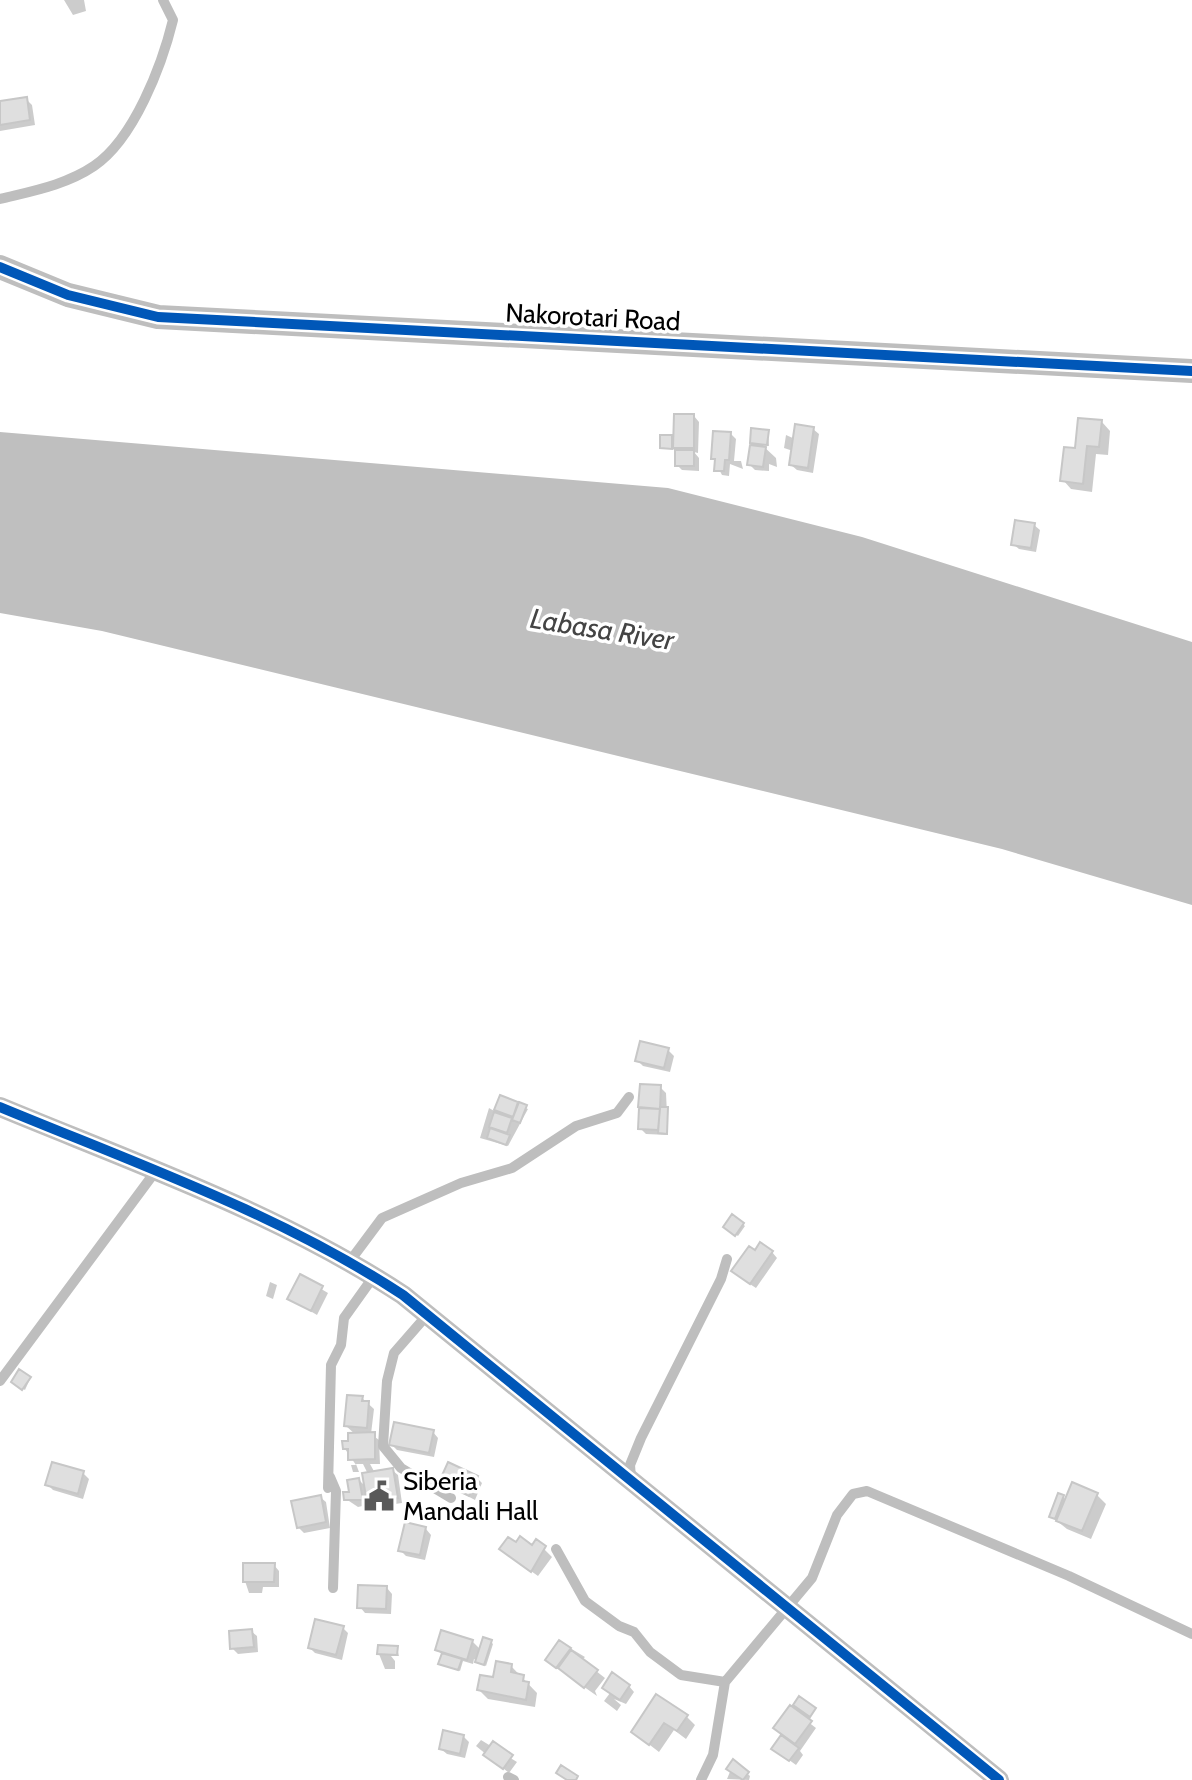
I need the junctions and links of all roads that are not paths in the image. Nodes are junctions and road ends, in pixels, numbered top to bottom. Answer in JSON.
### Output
{"nodes":[{"id":1,"x":163,"y":0,"type":"edge"},
{"id":2,"x":0,"y":199,"type":"edge"},
{"id":3,"x":0,"y":267,"type":"edge"},
{"id":4,"x":1192,"y":371,"type":"edge"},
{"id":5,"x":629,"y":1097,"type":"dead end"},
{"id":6,"x":0,"y":1107,"type":"edge"},
{"id":7,"x":155,"y":1172,"type":"junction"},
{"id":8,"x":727,"y":1259,"type":"dead end"},
{"id":9,"x":350,"y":1261,"type":"junction"},
{"id":10,"x":374,"y":1276,"type":"junction"},
{"id":11,"x":428,"y":1314,"type":"junction"},
{"id":12,"x":14,"y":1363,"type":"junction"},
{"id":13,"x":0,"y":1369,"type":"edge"},
{"id":14,"x":0,"y":1381,"type":"edge"},
{"id":15,"x":330,"y":1475,"type":"junction"},
{"id":16,"x":631,"y":1480,"type":"junction"},
{"id":17,"x":328,"y":1488,"type":"dead end"},
{"id":18,"x":451,"y":1498,"type":"dead end"},
{"id":19,"x":556,"y":1549,"type":"dead end"},
{"id":20,"x":333,"y":1588,"type":"dead end"},
{"id":21,"x":787,"y":1606,"type":"junction"},
{"id":22,"x":1192,"y":1634,"type":"edge"},
{"id":23,"x":725,"y":1682,"type":"junction"},
{"id":24,"x":713,"y":1755,"type":"junction"},
{"id":25,"x":701,"y":1780,"type":"edge"},
{"id":26,"x":710,"y":1780,"type":"edge"},
{"id":27,"x":999,"y":1780,"type":"edge"}],
"edges":[{"from":1,"to":2,"type":"lane"},
{"from":3,"to":4,"type":"street","name":"Nakorotari Road"},
{"from":5,"to":9,"type":"lane"},
{"from":6,"to":7,"type":"street"},
{"from":7,"to":9,"type":"street"},
{"from":7,"to":12,"type":"lane"},
{"from":8,"to":16,"type":"lane"},
{"from":9,"to":10,"type":"street"},
{"from":10,"to":11,"type":"street"},
{"from":10,"to":15,"type":"lane"},
{"from":11,"to":16,"type":"street"},
{"from":11,"to":18,"type":"lane"},
{"from":12,"to":13,"type":"lane"},
{"from":12,"to":14,"type":"lane"},
{"from":15,"to":17,"type":"lane"},
{"from":15,"to":20,"type":"lane"},
{"from":16,"to":21,"type":"street"},
{"from":19,"to":23,"type":"lane"},
{"from":21,"to":22,"type":"lane"},
{"from":21,"to":23,"type":"lane"},
{"from":21,"to":27,"type":"street"},
{"from":23,"to":24,"type":"lane"},
{"from":24,"to":25,"type":"lane"},
{"from":24,"to":26,"type":"lane"}]}
